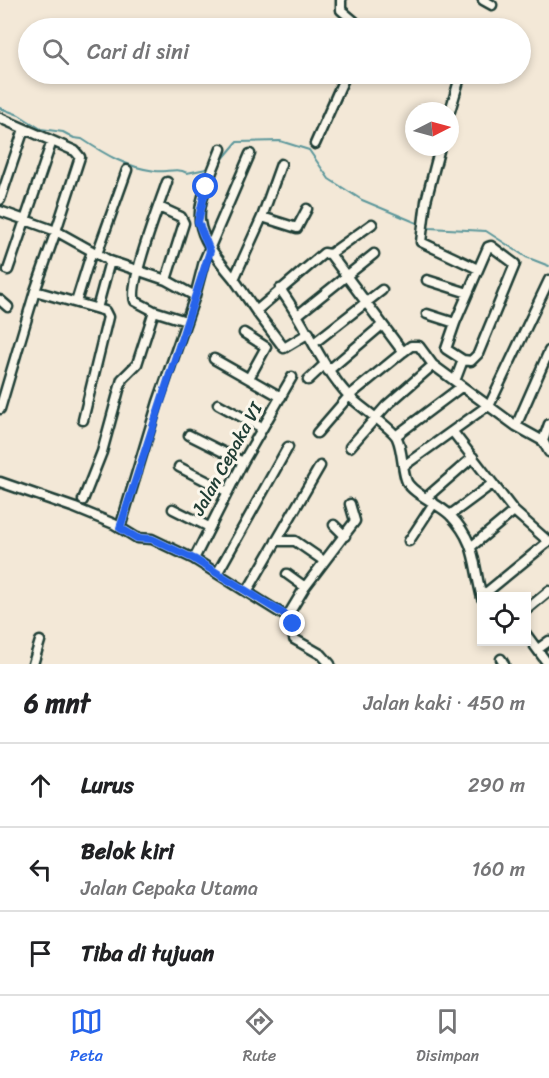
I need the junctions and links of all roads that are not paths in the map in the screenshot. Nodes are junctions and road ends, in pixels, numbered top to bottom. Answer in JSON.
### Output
{"nodes":[{"id":1,"x":341,"y":0,"type":"edge"},
{"id":2,"x":483,"y":0,"type":"edge"},
{"id":3,"x":492,"y":5,"type":"dead end"},
{"id":4,"x":350,"y":18,"type":"edge"},
{"id":5,"x":342,"y":84,"type":"edge"},
{"id":6,"x":458,"y":84,"type":"edge"},
{"id":7,"x":453,"y":102,"type":"edge"},
{"id":8,"x":0,"y":118,"type":"edge"},
{"id":9,"x":24,"y":129,"type":"junction"},
{"id":10,"x":52,"y":141,"type":"junction"},
{"id":11,"x":315,"y":144,"type":"dead end"},
{"id":12,"x":221,"y":149,"type":"dead end"},
{"id":13,"x":250,"y":154,"type":"dead end"},
{"id":14,"x":438,"y":156,"type":"edge"},
{"id":15,"x":281,"y":164,"type":"dead end"},
{"id":16,"x":127,"y":170,"type":"dead end"},
{"id":17,"x":167,"y":182,"type":"dead end"},
{"id":18,"x":0,"y":200,"type":"edge"},
{"id":19,"x":159,"y":207,"type":"junction"},
{"id":20,"x":307,"y":209,"type":"dead end"},
{"id":21,"x":0,"y":211,"type":"edge"},
{"id":22,"x":262,"y":218,"type":"junction"},
{"id":23,"x":27,"y":219,"type":"junction"},
{"id":24,"x":372,"y":224,"type":"dead end"},
{"id":25,"x":56,"y":231,"type":"junction"},
{"id":26,"x":95,"y":253,"type":"junction"},
{"id":27,"x":330,"y":254,"type":"junction"},
{"id":28,"x":374,"y":254,"type":"dead end"},
{"id":29,"x":208,"y":255,"type":"junction"},
{"id":30,"x":110,"y":261,"type":"junction"},
{"id":31,"x":478,"y":269,"type":"junction"},
{"id":32,"x":8,"y":270,"type":"dead end"},
{"id":33,"x":138,"y":270,"type":"junction"},
{"id":34,"x":347,"y":276,"type":"junction"},
{"id":35,"x":234,"y":279,"type":"junction"},
{"id":36,"x":166,"y":280,"type":"junction"},
{"id":37,"x":427,"y":280,"type":"dead end"},
{"id":38,"x":549,"y":280,"type":"edge"},
{"id":39,"x":280,"y":290,"type":"junction"},
{"id":40,"x":382,"y":290,"type":"dead end"},
{"id":41,"x":35,"y":291,"type":"junction"},
{"id":42,"x":468,"y":293,"type":"junction"},
{"id":43,"x":195,"y":296,"type":"junction"},
{"id":44,"x":77,"y":299,"type":"dead end"},
{"id":45,"x":0,"y":300,"type":"edge"},
{"id":46,"x":367,"y":303,"type":"junction"},
{"id":47,"x":98,"y":304,"type":"dead end"},
{"id":48,"x":8,"y":307,"type":"dead end"},
{"id":49,"x":154,"y":311,"type":"junction"},
{"id":50,"x":256,"y":311,"type":"junction"},
{"id":51,"x":299,"y":314,"type":"junction"},
{"id":52,"x":427,"y":314,"type":"dead end"},
{"id":53,"x":186,"y":321,"type":"junction"},
{"id":54,"x":455,"y":323,"type":"junction"},
{"id":55,"x":382,"y":325,"type":"junction"},
{"id":56,"x":244,"y":333,"type":"dead end"},
{"id":57,"x":309,"y":333,"type":"junction"},
{"id":58,"x":314,"y":343,"type":"junction"},
{"id":59,"x":549,"y":351,"type":"edge"},
{"id":60,"x":403,"y":352,"type":"junction"},
{"id":61,"x":214,"y":358,"type":"dead end"},
{"id":62,"x":463,"y":360,"type":"junction"},
{"id":63,"x":433,"y":365,"type":"junction"},
{"id":64,"x":326,"y":368,"type":"junction"},
{"id":65,"x":292,"y":377,"type":"dead end"},
{"id":66,"x":249,"y":378,"type":"junction"},
{"id":67,"x":308,"y":380,"type":"dead end"},
{"id":68,"x":458,"y":384,"type":"junction"},
{"id":69,"x":349,"y":396,"type":"junction"},
{"id":70,"x":281,"y":397,"type":"junction"},
{"id":71,"x":490,"y":404,"type":"junction"},
{"id":72,"x":218,"y":405,"type":"dead end"},
{"id":73,"x":0,"y":409,"type":"edge"},
{"id":74,"x":373,"y":418,"type":"junction"},
{"id":75,"x":83,"y":420,"type":"dead end"},
{"id":76,"x":549,"y":424,"type":"edge"},
{"id":77,"x":516,"y":426,"type":"junction"},
{"id":78,"x":262,"y":428,"type":"junction"},
{"id":79,"x":453,"y":432,"type":"junction"},
{"id":80,"x":317,"y":433,"type":"dead end"},
{"id":81,"x":189,"y":435,"type":"dead end"},
{"id":82,"x":397,"y":435,"type":"junction"},
{"id":83,"x":543,"y":441,"type":"junction"},
{"id":84,"x":288,"y":447,"type":"dead end"},
{"id":85,"x":350,"y":447,"type":"dead end"},
{"id":86,"x":549,"y":452,"type":"edge"},
{"id":87,"x":473,"y":458,"type":"junction"},
{"id":88,"x":243,"y":462,"type":"junction"},
{"id":89,"x":405,"y":465,"type":"junction"},
{"id":90,"x":320,"y":466,"type":"dead end"},
{"id":91,"x":179,"y":467,"type":"dead end"},
{"id":92,"x":0,"y":482,"type":"edge"},
{"id":93,"x":492,"y":484,"type":"junction"},
{"id":94,"x":228,"y":492,"type":"junction"},
{"id":95,"x":83,"y":500,"type":"dead end"},
{"id":96,"x":431,"y":500,"type":"junction"},
{"id":97,"x":350,"y":504,"type":"dead end"},
{"id":98,"x":173,"y":509,"type":"dead end"},
{"id":99,"x":514,"y":511,"type":"junction"},
{"id":100,"x":450,"y":515,"type":"junction"},
{"id":101,"x":334,"y":525,"type":"dead end"},
{"id":102,"x":209,"y":527,"type":"junction"},
{"id":103,"x":120,"y":528,"type":"junction"},
{"id":104,"x":345,"y":536,"type":"junction"},
{"id":105,"x":276,"y":541,"type":"junction"},
{"id":106,"x":409,"y":541,"type":"dead end"},
{"id":107,"x":548,"y":542,"type":"edge"},
{"id":108,"x":472,"y":546,"type":"junction"},
{"id":109,"x":194,"y":559,"type":"junction"},
{"id":110,"x":324,"y":561,"type":"junction"},
{"id":111,"x":218,"y":572,"type":"junction"},
{"id":112,"x":287,"y":574,"type":"dead end"},
{"id":113,"x":305,"y":587,"type":"junction"},
{"id":114,"x":248,"y":590,"type":"junction"},
{"id":115,"x":549,"y":591,"type":"edge"},
{"id":116,"x":481,"y":592,"type":"edge"},
{"id":117,"x":488,"y":592,"type":"edge"},
{"id":118,"x":531,"y":606,"type":"edge"},
{"id":119,"x":287,"y":616,"type":"junction"},
{"id":120,"x":40,"y":640,"type":"dead end"},
{"id":121,"x":531,"y":640,"type":"edge"},
{"id":122,"x":549,"y":641,"type":"edge"},
{"id":123,"x":538,"y":649,"type":"junction"},
{"id":124,"x":33,"y":664,"type":"edge"},
{"id":125,"x":330,"y":664,"type":"edge"},
{"id":126,"x":548,"y":664,"type":"edge"}],
"edges":[{"from":1,"to":4,"type":"street"},
{"from":2,"to":3,"type":"street"},
{"from":5,"to":11,"type":"street"},
{"from":6,"to":7,"type":"street"},
{"from":8,"to":9,"type":"street"},
{"from":9,"to":10,"type":"street"},
{"from":9,"to":18,"type":"street"},
{"from":10,"to":23,"type":"street"},
{"from":10,"to":25,"type":"street"},
{"from":12,"to":29,"type":"street"},
{"from":13,"to":29,"type":"street"},
{"from":14,"to":31,"type":"street"},
{"from":15,"to":22,"type":"street"},
{"from":16,"to":26,"type":"street"},
{"from":17,"to":19,"type":"street"},
{"from":19,"to":33,"type":"street"},
{"from":19,"to":36,"type":"street"},
{"from":20,"to":22,"type":"street"},
{"from":21,"to":23,"type":"street"},
{"from":22,"to":35,"type":"street"},
{"from":23,"to":25,"type":"street"},
{"from":23,"to":32,"type":"street"},
{"from":24,"to":27,"type":"street"},
{"from":25,"to":26,"type":"street"},
{"from":25,"to":41,"type":"street"},
{"from":26,"to":30,"type":"street"},
{"from":26,"to":44,"type":"street"},
{"from":27,"to":34,"type":"street"},
{"from":27,"to":39,"type":"street"},
{"from":28,"to":34,"type":"street"},
{"from":29,"to":35,"type":"street"},
{"from":29,"to":43,"type":"street"},
{"from":30,"to":33,"type":"street"},
{"from":30,"to":47,"type":"street"},
{"from":31,"to":42,"type":"street"},
{"from":31,"to":62,"type":"street"},
{"from":33,"to":36,"type":"street"},
{"from":33,"to":49,"type":"street"},
{"from":34,"to":46,"type":"street"},
{"from":34,"to":51,"type":"street"},
{"from":35,"to":50,"type":"street"},
{"from":36,"to":43,"type":"street"},
{"from":37,"to":42,"type":"street"},
{"from":38,"to":71,"type":"street"},
{"from":39,"to":50,"type":"street"},
{"from":39,"to":51,"type":"street"},
{"from":40,"to":46,"type":"street"},
{"from":41,"to":73,"type":"street"},
{"from":41,"to":75,"type":"street"},
{"from":42,"to":54,"type":"street"},
{"from":43,"to":53,"type":"street"},
{"from":45,"to":48,"type":"street"},
{"from":46,"to":55,"type":"street"},
{"from":46,"to":58,"type":"street"},
{"from":49,"to":53,"type":"street"},
{"from":49,"to":95,"type":"street"},
{"from":50,"to":57,"type":"street"},
{"from":51,"to":57,"type":"street"},
{"from":52,"to":54,"type":"street"},
{"from":53,"to":103,"type":"street"},
{"from":54,"to":62,"type":"street"},
{"from":55,"to":60,"type":"street"},
{"from":55,"to":64,"type":"street"},
{"from":56,"to":66,"type":"street"},
{"from":57,"to":58,"type":"street"},
{"from":58,"to":64,"type":"street"},
{"from":59,"to":77,"type":"street"},
{"from":60,"to":63,"type":"street"},
{"from":60,"to":69,"type":"street"},
{"from":61,"to":66,"type":"street"},
{"from":62,"to":68,"type":"street"},
{"from":63,"to":68,"type":"street"},
{"from":63,"to":74,"type":"street"},
{"from":64,"to":67,"type":"street"},
{"from":64,"to":69,"type":"street"},
{"from":65,"to":70,"type":"street","name":"Jalan Cepaka VI"},
{"from":66,"to":70,"type":"street"},
{"from":68,"to":71,"type":"street"},
{"from":68,"to":82,"type":"street"},
{"from":69,"to":74,"type":"street"},
{"from":69,"to":80,"type":"street"},
{"from":70,"to":78,"type":"street","name":"Jalan Cepaka VI"},
{"from":71,"to":77,"type":"street"},
{"from":71,"to":79,"type":"street"},
{"from":72,"to":78,"type":"street"},
{"from":74,"to":82,"type":"street"},
{"from":74,"to":85,"type":"street"},
{"from":76,"to":83,"type":"street"},
{"from":77,"to":83,"type":"street"},
{"from":78,"to":88,"type":"street","name":"Jalan Cepaka VI"},
{"from":79,"to":87,"type":"street"},
{"from":79,"to":89,"type":"street"},
{"from":81,"to":88,"type":"street"},
{"from":82,"to":89,"type":"street"},
{"from":83,"to":86,"type":"street"},
{"from":84,"to":111,"type":"street"},
{"from":87,"to":93,"type":"street"},
{"from":87,"to":96,"type":"street"},
{"from":88,"to":94,"type":"street","name":"Jalan Cepaka VI"},
{"from":89,"to":96,"type":"street"},
{"from":90,"to":105,"type":"street"},
{"from":91,"to":94,"type":"street"},
{"from":92,"to":103,"type":"street"},
{"from":93,"to":99,"type":"street"},
{"from":93,"to":100,"type":"street"},
{"from":94,"to":102,"type":"street","name":"Jalan Cepaka VI"},
{"from":96,"to":100,"type":"street"},
{"from":96,"to":106,"type":"street"},
{"from":97,"to":104,"type":"street"},
{"from":98,"to":102,"type":"street"},
{"from":99,"to":107,"type":"street"},
{"from":99,"to":108,"type":"street"},
{"from":100,"to":108,"type":"street"},
{"from":101,"to":104,"type":"street"},
{"from":102,"to":109,"type":"street","name":"Jalan Cepaka VI"},
{"from":103,"to":109,"type":"street"},
{"from":104,"to":110,"type":"street"},
{"from":105,"to":110,"type":"street"},
{"from":105,"to":114,"type":"street"},
{"from":107,"to":117,"type":"street"},
{"from":108,"to":116,"type":"street"},
{"from":109,"to":111,"type":"street"},
{"from":110,"to":113,"type":"street"},
{"from":111,"to":114,"type":"street"},
{"from":112,"to":113,"type":"street"},
{"from":113,"to":119,"type":"street"},
{"from":114,"to":119,"type":"street"},
{"from":115,"to":118,"type":"street"},
{"from":119,"to":125,"type":"street"},
{"from":120,"to":124,"type":"street"},
{"from":121,"to":123,"type":"street"},
{"from":122,"to":123,"type":"street"},
{"from":123,"to":126,"type":"street"}]}
